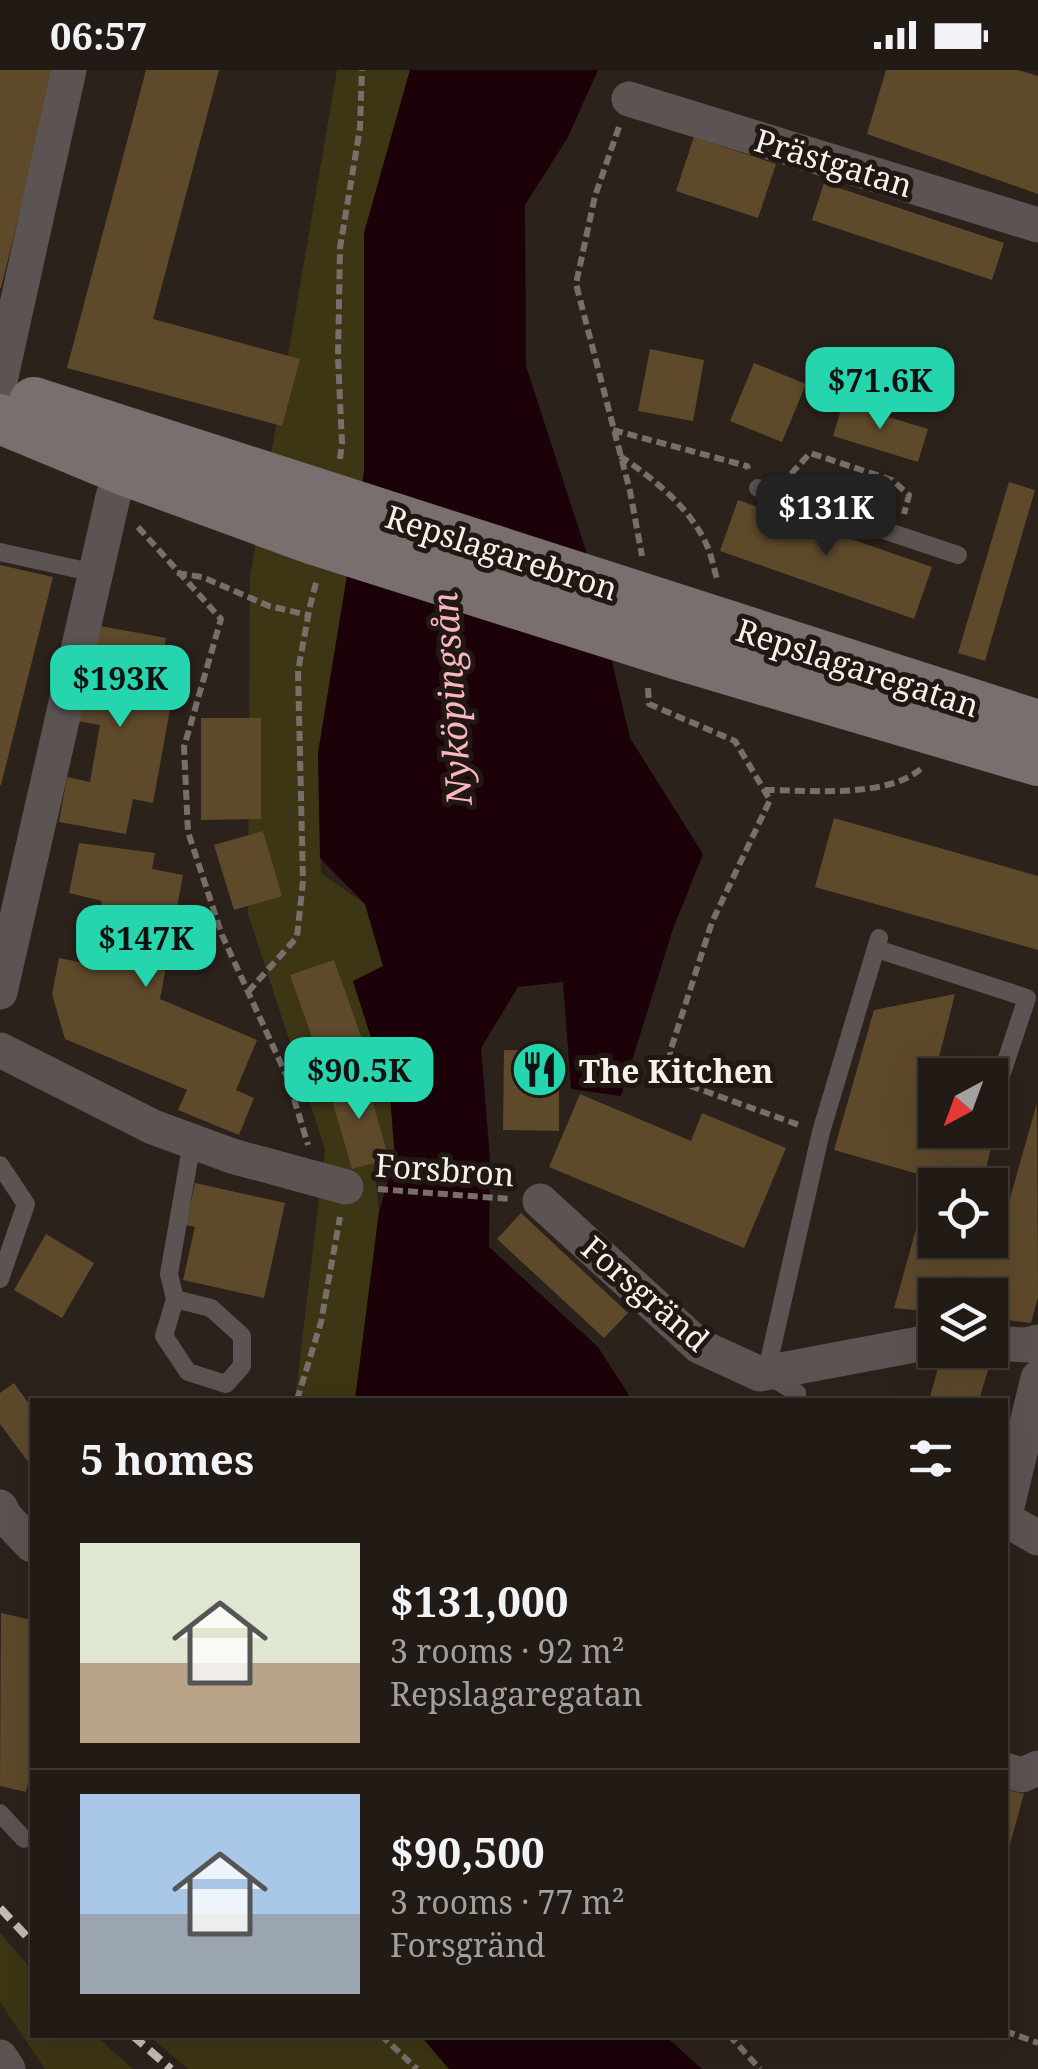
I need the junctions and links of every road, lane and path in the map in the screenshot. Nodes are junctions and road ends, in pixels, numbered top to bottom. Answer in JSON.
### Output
{"nodes":[{"id":1,"x":69,"y":70,"type":"edge"},
{"id":2,"x":629,"y":99,"type":"joint"},
{"id":3,"x":1038,"y":225,"type":"edge"},
{"id":4,"x":0,"y":381,"type":"edge"},
{"id":5,"x":0,"y":391,"type":"edge"},
{"id":6,"x":0,"y":418,"type":"edge"},
{"id":7,"x":613,"y":430,"type":"junction"},
{"id":8,"x":620,"y":456,"type":"junction"},
{"id":9,"x":124,"y":467,"type":"junction"},
{"id":10,"x":765,"y":491,"type":"junction"},
{"id":11,"x":898,"y":534,"type":"junction"},
{"id":12,"x":0,"y":552,"type":"edge"},
{"id":13,"x":958,"y":554,"type":"dead end"},
{"id":14,"x":642,"y":558,"type":"dead end"},
{"id":15,"x":95,"y":573,"type":"junction"},
{"id":16,"x":177,"y":573,"type":"junction"},
{"id":17,"x":308,"y":615,"type":"dead end"},
{"id":18,"x":692,"y":616,"type":"junction"},
{"id":19,"x":648,"y":704,"type":"dead end"},
{"id":20,"x":1038,"y":726,"type":"edge"},
{"id":21,"x":931,"y":758,"type":"dead end"},
{"id":22,"x":1038,"y":761,"type":"edge"},
{"id":23,"x":764,"y":790,"type":"junction"},
{"id":24,"x":0,"y":992,"type":"edge"},
{"id":25,"x":0,"y":1050,"type":"edge"},
{"id":26,"x":1007,"y":1058,"type":"edge"},
{"id":27,"x":821,"y":1132,"type":"junction"},
{"id":28,"x":192,"y":1142,"type":"junction"},
{"id":29,"x":0,"y":1165,"type":"edge"},
{"id":30,"x":332,"y":1183,"type":"junction"},
{"id":31,"x":540,"y":1202,"type":"joint"},
{"id":32,"x":0,"y":1279,"type":"edge"},
{"id":33,"x":175,"y":1299,"type":"junction"},
{"id":34,"x":1038,"y":1342,"type":"edge"},
{"id":35,"x":918,"y":1344,"type":"edge"},
{"id":36,"x":1008,"y":1344,"type":"edge"},
{"id":37,"x":766,"y":1374,"type":"junction"},
{"id":38,"x":1036,"y":1393,"type":"edge"},
{"id":39,"x":298,"y":1398,"type":"edge"},
{"id":40,"x":796,"y":1398,"type":"edge"},
{"id":41,"x":1008,"y":1505,"type":"edge"},
{"id":42,"x":1008,"y":1519,"type":"edge"},
{"id":43,"x":2,"y":1520,"type":"edge"},
{"id":44,"x":1038,"y":1538,"type":"edge"},
{"id":45,"x":30,"y":1542,"type":"edge"},
{"id":46,"x":1038,"y":1768,"type":"edge"},
{"id":47,"x":1008,"y":1771,"type":"edge"},
{"id":48,"x":0,"y":1814,"type":"edge"},
{"id":49,"x":24,"y":1838,"type":"dead end"},
{"id":50,"x":1008,"y":2032,"type":"edge"},
{"id":51,"x":383,"y":2038,"type":"edge"},
{"id":52,"x":732,"y":2038,"type":"edge"},
{"id":53,"x":1038,"y":2043,"type":"edge"},
{"id":54,"x":0,"y":2056,"type":"edge"},
{"id":55,"x":8,"y":2069,"type":"edge"},
{"id":56,"x":417,"y":2069,"type":"edge"},
{"id":57,"x":760,"y":2069,"type":"edge"}],
"edges":[{"from":1,"to":4,"type":"street"},
{"from":2,"to":3,"type":"street","name":"Prästgatan"},
{"from":2,"to":7,"type":"path"},
{"from":5,"to":9,"type":"main road"},
{"from":6,"to":9,"type":"main road"},
{"from":7,"to":8,"type":"path"},
{"from":7,"to":10,"type":"path"},
{"from":8,"to":14,"type":"path"},
{"from":8,"to":18,"type":"path"},
{"from":9,"to":15,"type":"street"},
{"from":9,"to":16,"type":"path"},
{"from":9,"to":18,"type":"main road","name":"Repslagarebron"},
{"from":10,"to":11,"type":"lane"},
{"from":10,"to":11,"type":"path"},
{"from":11,"to":13,"type":"lane"},
{"from":12,"to":15,"type":"lane"},
{"from":15,"to":24,"type":"street"},
{"from":16,"to":17,"type":"path"},
{"from":16,"to":30,"type":"path"},
{"from":18,"to":20,"type":"main road","name":"Repslagaregatan"},
{"from":18,"to":22,"type":"main road","name":"Repslagaregatan"},
{"from":19,"to":23,"type":"path"},
{"from":21,"to":23,"type":"path"},
{"from":23,"to":27,"type":"path"},
{"from":25,"to":28,"type":"street"},
{"from":26,"to":27,"type":"lane"},
{"from":27,"to":37,"type":"lane"},
{"from":28,"to":30,"type":"street"},
{"from":28,"to":33,"type":"lane"},
{"from":29,"to":32,"type":"lane"},
{"from":30,"to":31,"type":"path","name":"Forsbron"},
{"from":30,"to":39,"type":"path"},
{"from":31,"to":37,"type":"street","name":"Forsgränd"},
{"from":33,"to":33,"type":"lane"},
{"from":34,"to":36,"type":"street"},
{"from":35,"to":37,"type":"street"},
{"from":37,"to":40,"type":"lane"},
{"from":38,"to":41,"type":"street"},
{"from":42,"to":44,"type":"street"},
{"from":43,"to":45,"type":"street"},
{"from":46,"to":47,"type":"street"},
{"from":48,"to":49,"type":"lane"},
{"from":50,"to":53,"type":"path"},
{"from":51,"to":56,"type":"path"},
{"from":52,"to":57,"type":"path"},
{"from":54,"to":55,"type":"street"}]}
